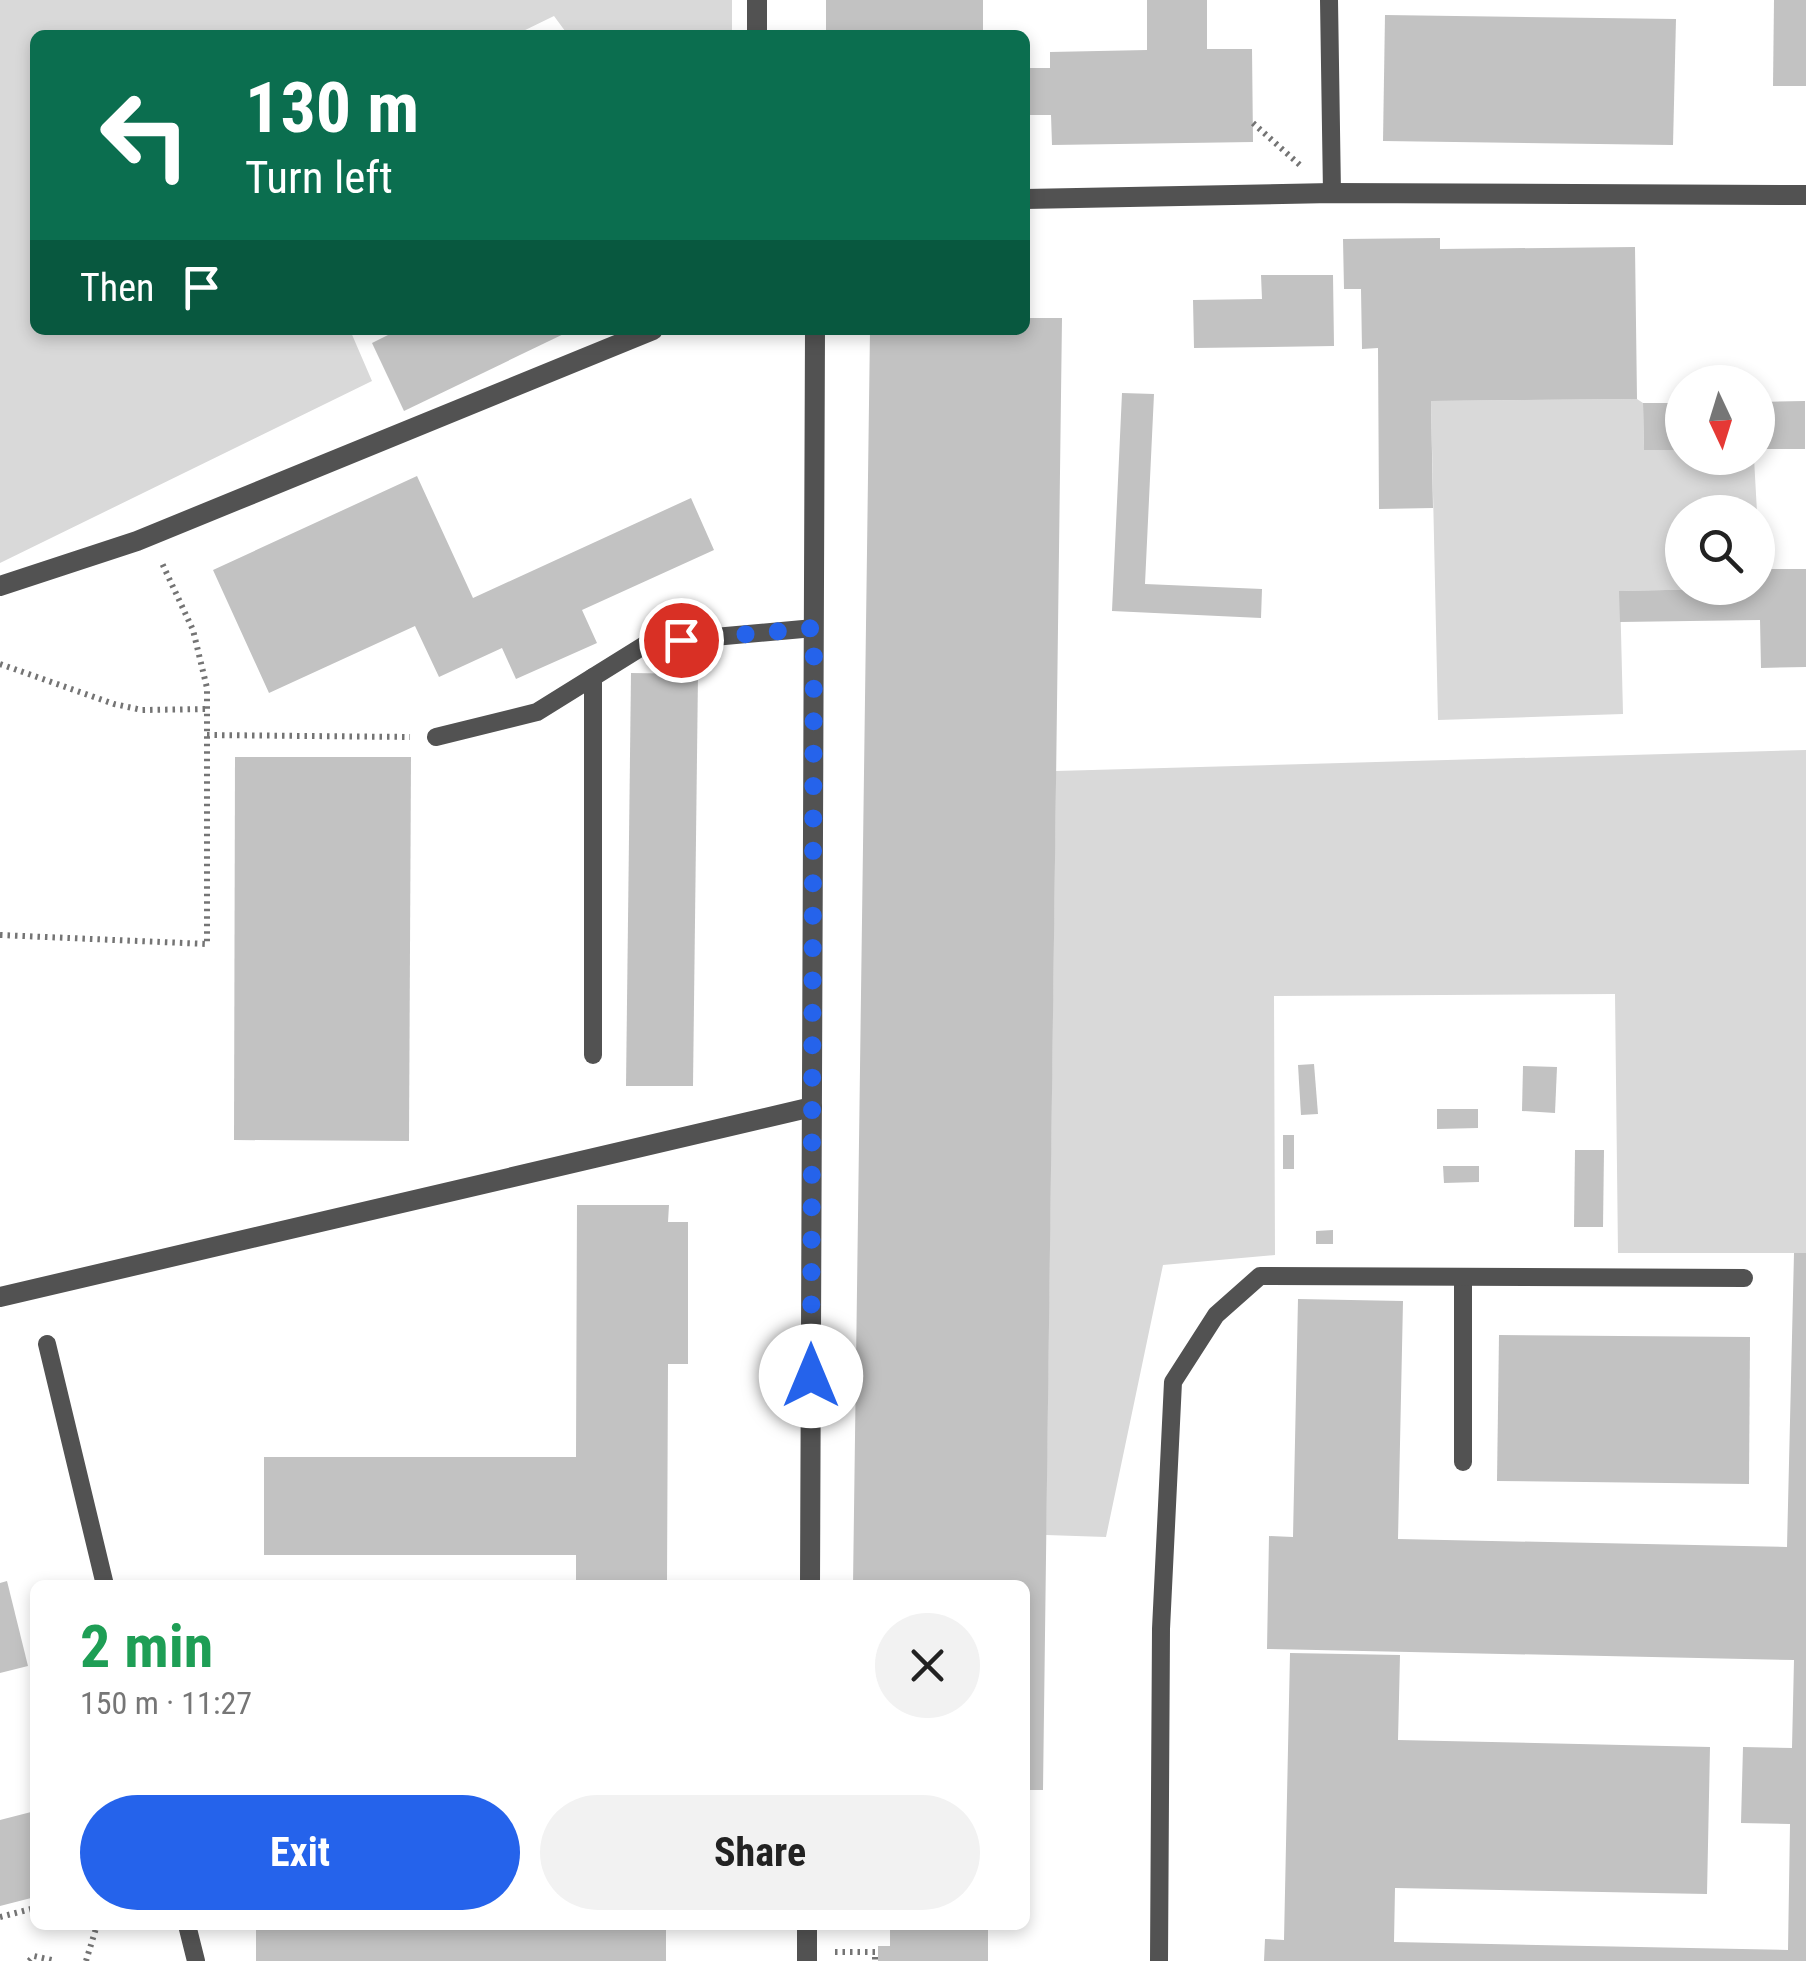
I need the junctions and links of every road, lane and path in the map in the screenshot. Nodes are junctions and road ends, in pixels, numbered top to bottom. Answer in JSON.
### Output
{"nodes":[{"id":1,"x":757,"y":0,"type":"edge"},
{"id":2,"x":1329,"y":0,"type":"edge"},
{"id":3,"x":757,"y":30,"type":"edge"},
{"id":4,"x":1253,"y":123,"type":"dead end"},
{"id":5,"x":1332,"y":194,"type":"junction"},
{"id":6,"x":1806,"y":195,"type":"edge"},
{"id":7,"x":1030,"y":199,"type":"edge"},
{"id":8,"x":641,"y":335,"type":"edge"},
{"id":9,"x":815,"y":335,"type":"edge"},
{"id":10,"x":150,"y":536,"type":"junction"},
{"id":11,"x":0,"y":586,"type":"edge"},
{"id":12,"x":814,"y":628,"type":"junction"},
{"id":13,"x":0,"y":664,"type":"edge"},
{"id":14,"x":593,"y":677,"type":"junction"},
{"id":15,"x":207,"y":709,"type":"junction"},
{"id":16,"x":207,"y":735,"type":"junction"},
{"id":17,"x":436,"y":737,"type":"joint"},
{"id":18,"x":0,"y":935,"type":"edge"},
{"id":19,"x":593,"y":1055,"type":"dead end"},
{"id":20,"x":812,"y":1107,"type":"junction"},
{"id":21,"x":1463,"y":1278,"type":"junction"},
{"id":22,"x":1744,"y":1278,"type":"dead end"},
{"id":23,"x":0,"y":1297,"type":"edge"},
{"id":24,"x":47,"y":1344,"type":"dead end"},
{"id":25,"x":1463,"y":1462,"type":"dead end"},
{"id":26,"x":104,"y":1580,"type":"edge"},
{"id":27,"x":810,"y":1580,"type":"edge"},
{"id":28,"x":30,"y":1909,"type":"edge"},
{"id":29,"x":0,"y":1917,"type":"edge"},
{"id":30,"x":95,"y":1930,"type":"edge"},
{"id":31,"x":188,"y":1930,"type":"edge"},
{"id":32,"x":807,"y":1930,"type":"edge"},
{"id":33,"x":807,"y":1957,"type":"edge"},
{"id":34,"x":33,"y":1959,"type":"edge"},
{"id":35,"x":56,"y":1961,"type":"edge"},
{"id":36,"x":86,"y":1961,"type":"edge"},
{"id":37,"x":196,"y":1961,"type":"edge"},
{"id":38,"x":875,"y":1961,"type":"edge"},
{"id":39,"x":1159,"y":1961,"type":"edge"}],
"edges":[{"from":1,"to":3,"type":"street"},
{"from":2,"to":5,"type":"lane"},
{"from":4,"to":5,"type":"path"},
{"from":5,"to":6,"type":"street"},
{"from":5,"to":7,"type":"street"},
{"from":8,"to":10,"type":"street"},
{"from":9,"to":12,"type":"street"},
{"from":10,"to":11,"type":"street"},
{"from":10,"to":15,"type":"path"},
{"from":12,"to":14,"type":"lane"},
{"from":12,"to":20,"type":"street"},
{"from":13,"to":15,"type":"path"},
{"from":14,"to":17,"type":"lane"},
{"from":14,"to":19,"type":"lane"},
{"from":15,"to":16,"type":"path"},
{"from":16,"to":17,"type":"path"},
{"from":16,"to":18,"type":"path"},
{"from":20,"to":23,"type":"street"},
{"from":20,"to":27,"type":"street"},
{"from":21,"to":22,"type":"lane"},
{"from":21,"to":25,"type":"lane"},
{"from":21,"to":39,"type":"lane"},
{"from":24,"to":26,"type":"lane"},
{"from":28,"to":29,"type":"path"},
{"from":30,"to":36,"type":"path"},
{"from":31,"to":37,"type":"lane"},
{"from":32,"to":33,"type":"street"},
{"from":33,"to":38,"type":"path"},
{"from":34,"to":35,"type":"path"}]}
